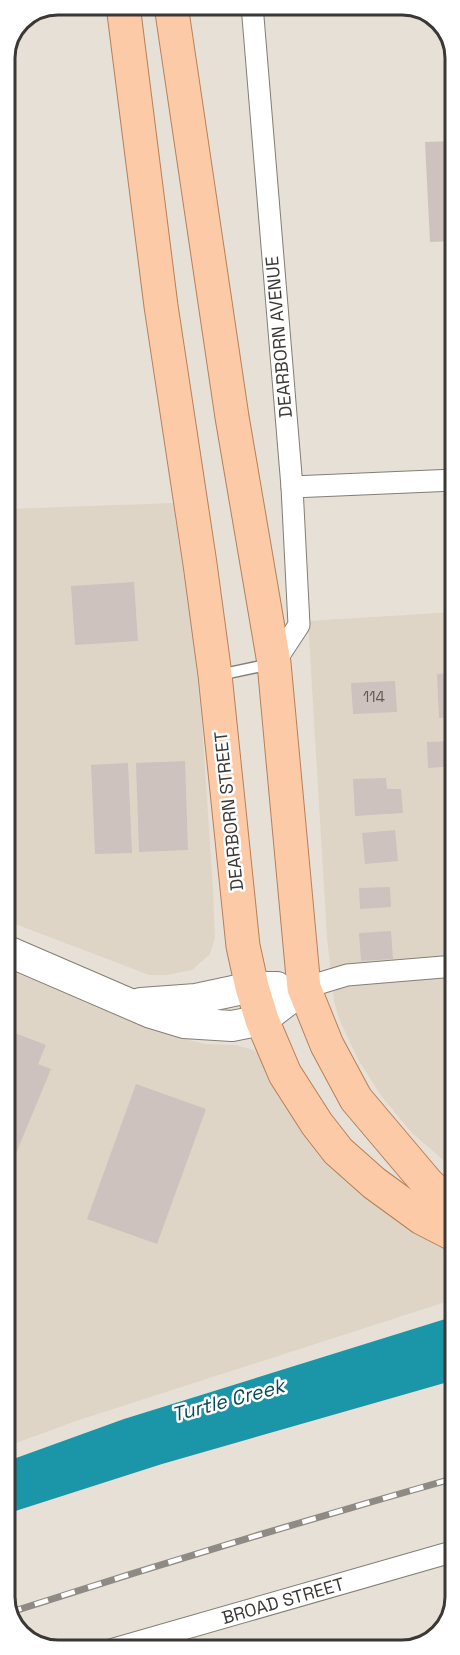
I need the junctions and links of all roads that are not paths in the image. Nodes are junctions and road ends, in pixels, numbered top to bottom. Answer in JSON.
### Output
{"nodes":[{"id":1,"x":124,"y":15,"type":"edge"},
{"id":2,"x":172,"y":15,"type":"edge"},
{"id":3,"x":253,"y":15,"type":"edge"},
{"id":4,"x":445,"y":480,"type":"edge"},
{"id":5,"x":292,"y":487,"type":"junction"},
{"id":6,"x":274,"y":663,"type":"junction"},
{"id":7,"x":215,"y":675,"type":"junction"},
{"id":8,"x":15,"y":954,"type":"edge"},
{"id":9,"x":445,"y":967,"type":"edge"},
{"id":10,"x":252,"y":987,"type":"junction"},
{"id":11,"x":304,"y":988,"type":"junction"},
{"id":12,"x":128,"y":1003,"type":"junction"},
{"id":13,"x":262,"y":1020,"type":"junction"},
{"id":14,"x":445,"y":1200,"type":"edge"},
{"id":15,"x":445,"y":1230,"type":"edge"},
{"id":16,"x":445,"y":1554,"type":"edge"},
{"id":17,"x":145,"y":1640,"type":"edge"}],
"edges":[{"from":1,"to":7,"type":"main road","name":"DEARBORN STREET"},
{"from":2,"to":6,"type":"main road"},
{"from":3,"to":5,"type":"street","name":"DEARBORN AVENUE"},
{"from":4,"to":5,"type":"street"},
{"from":5,"to":6,"type":"street","name":"DEARBORN AVENUE"},
{"from":6,"to":7,"type":"lane"},
{"from":6,"to":11,"type":"main road"},
{"from":7,"to":10,"type":"main road","name":"DEARBORN STREET"},
{"from":8,"to":12,"type":"street"},
{"from":9,"to":11,"type":"street"},
{"from":10,"to":11,"type":"street"},
{"from":10,"to":12,"type":"street"},
{"from":10,"to":13,"type":"main road","name":"DEARBORN STREET"},
{"from":11,"to":13,"type":"street"},
{"from":11,"to":14,"type":"main road"},
{"from":12,"to":13,"type":"street"},
{"from":13,"to":15,"type":"main road","name":"DEARBORN STREET"},
{"from":16,"to":17,"type":"street","name":"BROAD STREET"}]}
